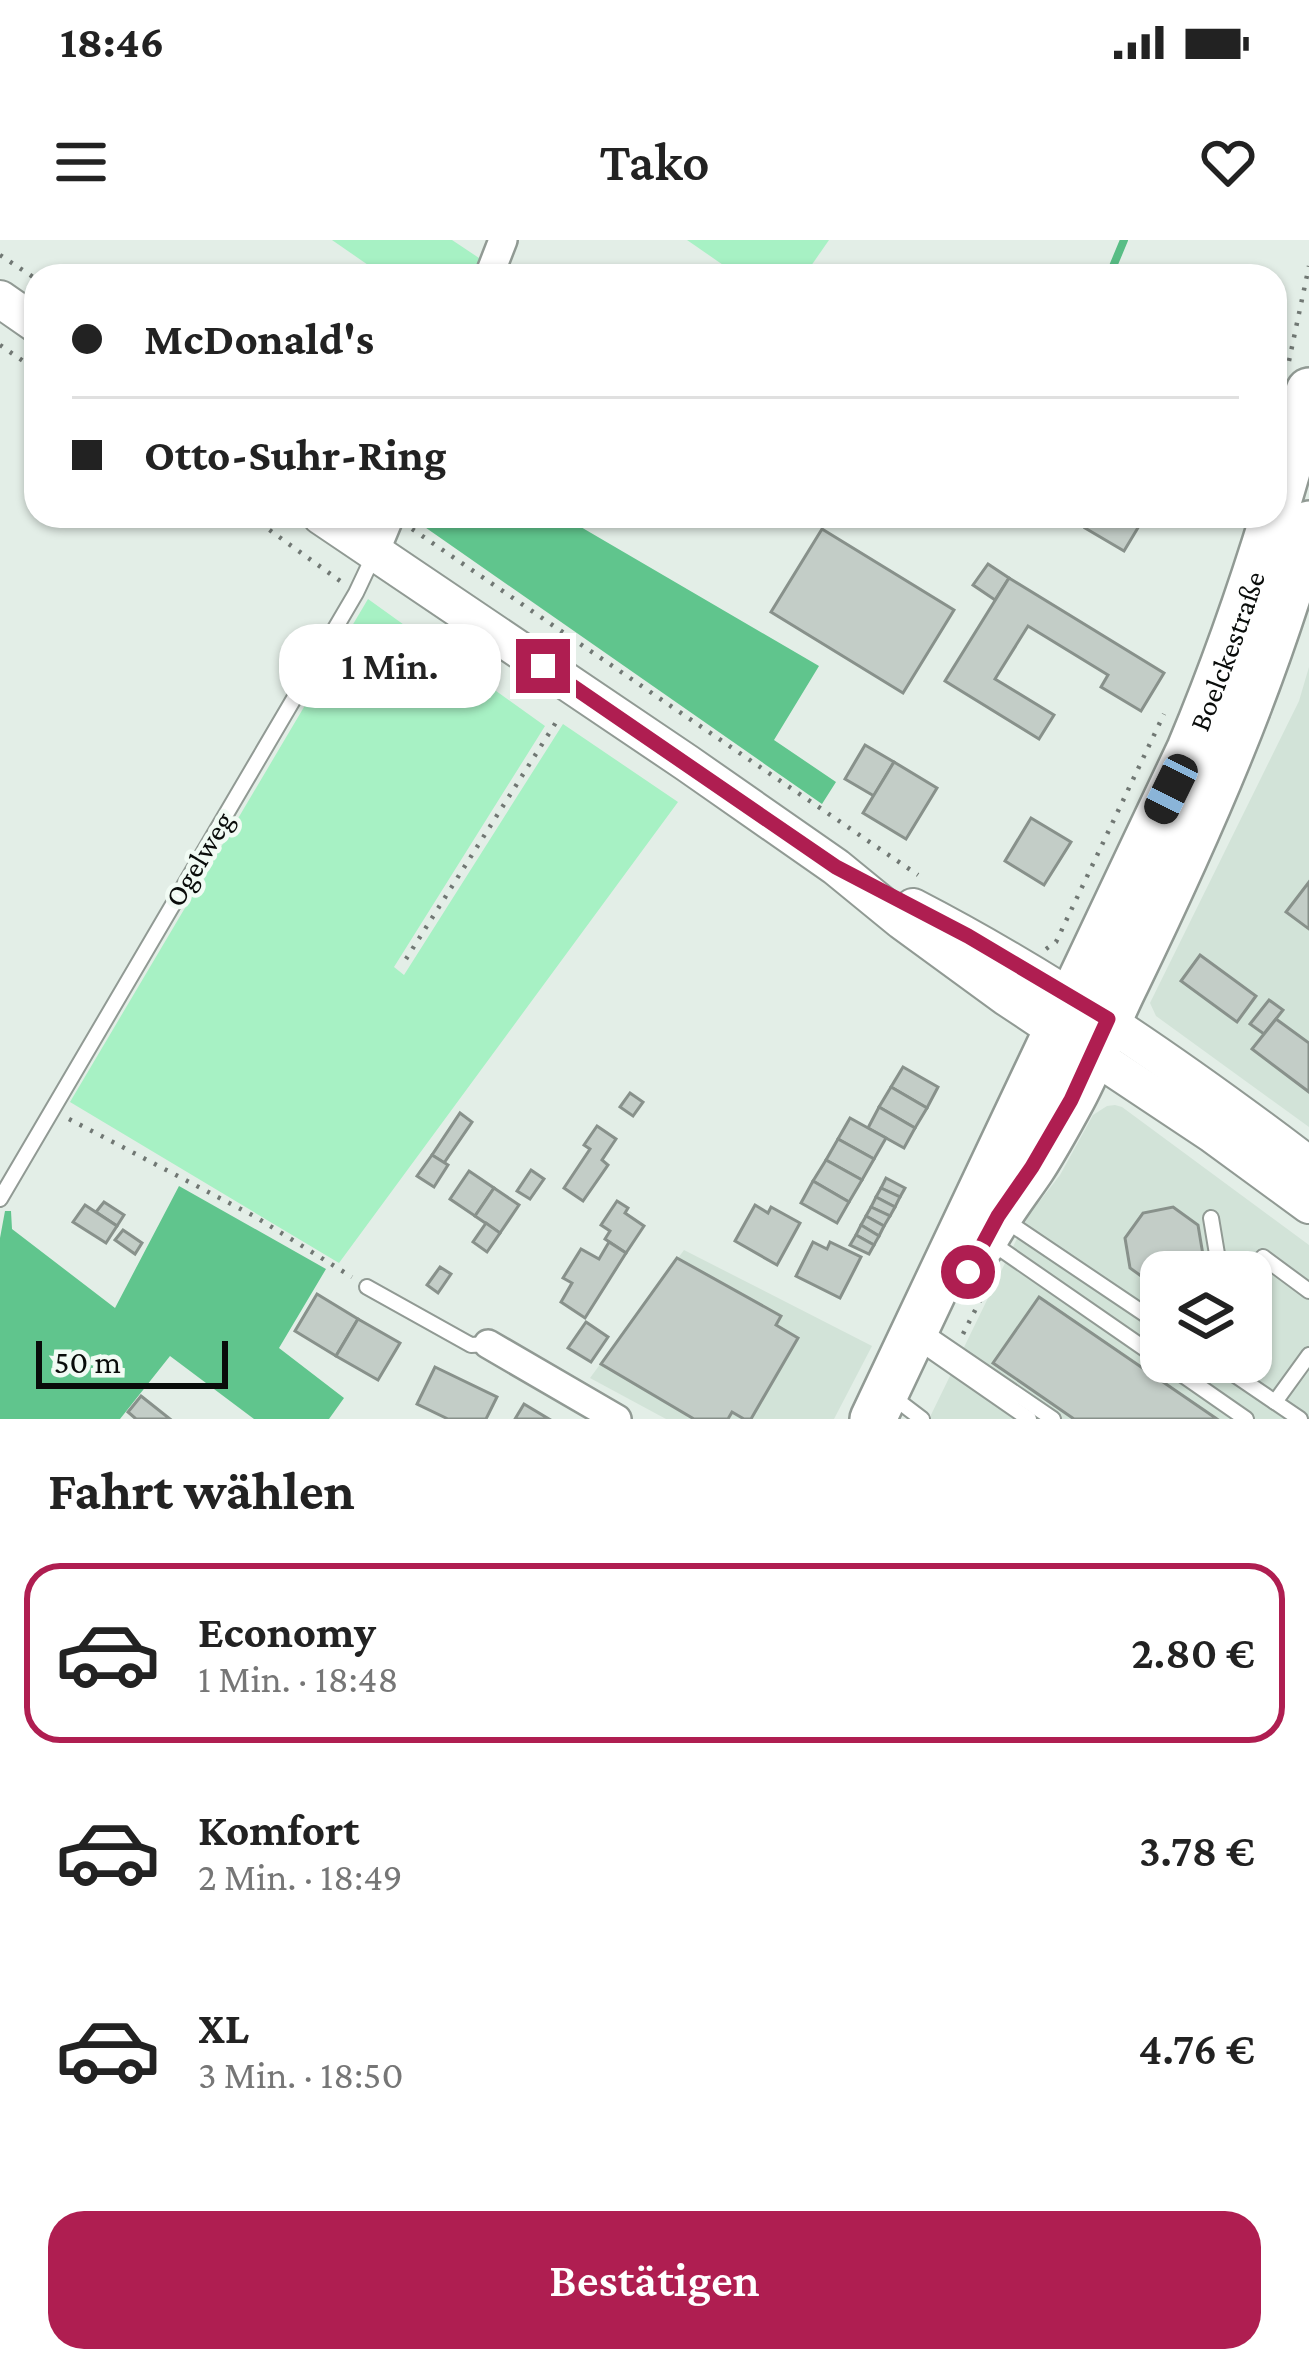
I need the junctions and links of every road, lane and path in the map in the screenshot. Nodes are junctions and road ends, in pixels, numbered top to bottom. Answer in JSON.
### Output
{"nodes":[{"id":1,"x":1309,"y":266,"type":"edge"},
{"id":2,"x":1299,"y":375,"type":"edge"},
{"id":3,"x":1287,"y":454,"type":"edge"},
{"id":4,"x":1309,"y":524,"type":"edge"},
{"id":5,"x":267,"y":528,"type":"edge"},
{"id":6,"x":339,"y":528,"type":"edge"},
{"id":7,"x":397,"y":528,"type":"edge"},
{"id":8,"x":409,"y":528,"type":"edge"},
{"id":9,"x":1271,"y":528,"type":"edge"},
{"id":10,"x":375,"y":552,"type":"junction"},
{"id":11,"x":356,"y":593,"type":"junction"},
{"id":12,"x":577,"y":689,"type":"junction"},
{"id":13,"x":1164,"y":713,"type":"dead end"},
{"id":14,"x":927,"y":882,"type":"dead end"},
{"id":15,"x":1033,"y":947,"type":"dead end"},
{"id":16,"x":406,"y":959,"type":"dead end"},
{"id":17,"x":1082,"y":1025,"type":"junction"},
{"id":18,"x":51,"y":1110,"type":"junction"},
{"id":19,"x":1309,"y":1165,"type":"edge"},
{"id":20,"x":0,"y":1199,"type":"edge"},
{"id":21,"x":1309,"y":1205,"type":"edge"},
{"id":22,"x":1211,"y":1218,"type":"dead end"},
{"id":23,"x":991,"y":1227,"type":"junction"},
{"id":24,"x":1216,"y":1251,"type":"edge"},
{"id":25,"x":1272,"y":1264,"type":"edge"},
{"id":26,"x":367,"y":1287,"type":"joint"},
{"id":27,"x":1309,"y":1291,"type":"edge"},
{"id":28,"x":1140,"y":1313,"type":"edge"},
{"id":29,"x":931,"y":1343,"type":"junction"},
{"id":30,"x":1140,"y":1343,"type":"edge"},
{"id":31,"x":488,"y":1344,"type":"joint"},
{"id":32,"x":1309,"y":1354,"type":"edge"},
{"id":33,"x":1194,"y":1383,"type":"edge"},
{"id":34,"x":1247,"y":1383,"type":"edge"},
{"id":35,"x":1275,"y":1402,"type":"junction"},
{"id":36,"x":894,"y":1414,"type":"edge"},
{"id":37,"x":617,"y":1419,"type":"edge"},
{"id":38,"x":1029,"y":1419,"type":"edge"},
{"id":39,"x":1052,"y":1419,"type":"edge"},
{"id":40,"x":1246,"y":1419,"type":"edge"},
{"id":41,"x":1300,"y":1419,"type":"edge"}],
"edges":[{"from":1,"to":2,"type":"path"},
{"from":2,"to":3,"type":"main road","name":"Boelckestraße"},
{"from":4,"to":17,"type":"main road","name":"Boelckestraße"},
{"from":5,"to":11,"type":"path"},
{"from":6,"to":10,"type":"street"},
{"from":7,"to":10,"type":"street","name":"Ogelweg"},
{"from":8,"to":14,"type":"path"},
{"from":9,"to":17,"type":"main road","name":"Boelckestraße"},
{"from":10,"to":11,"type":"lane","name":"Ogelweg"},
{"from":10,"to":12,"type":"street"},
{"from":11,"to":18,"type":"lane","name":"Ogelweg"},
{"from":12,"to":16,"type":"path"},
{"from":12,"to":17,"type":"street"},
{"from":13,"to":15,"type":"path"},
{"from":17,"to":19,"type":"street"},
{"from":17,"to":21,"type":"street"},
{"from":17,"to":23,"type":"main road","name":"Boelckestraße"},
{"from":17,"to":36,"type":"main road","name":"Boelckestraße"},
{"from":18,"to":20,"type":"lane","name":"Ogelweg"},
{"from":18,"to":26,"type":"path"},
{"from":22,"to":24,"type":"lane"},
{"from":23,"to":28,"type":"lane"},
{"from":23,"to":29,"type":"main road","name":"Boelckestraße"},
{"from":23,"to":30,"type":"lane"},
{"from":25,"to":27,"type":"lane"},
{"from":26,"to":31,"type":"lane"},
{"from":29,"to":36,"type":"main road","name":"Boelckestraße"},
{"from":29,"to":38,"type":"lane"},
{"from":29,"to":39,"type":"lane"},
{"from":31,"to":37,"type":"street"},
{"from":32,"to":35,"type":"lane"},
{"from":33,"to":40,"type":"lane"},
{"from":34,"to":35,"type":"lane"},
{"from":35,"to":41,"type":"lane"}]}
